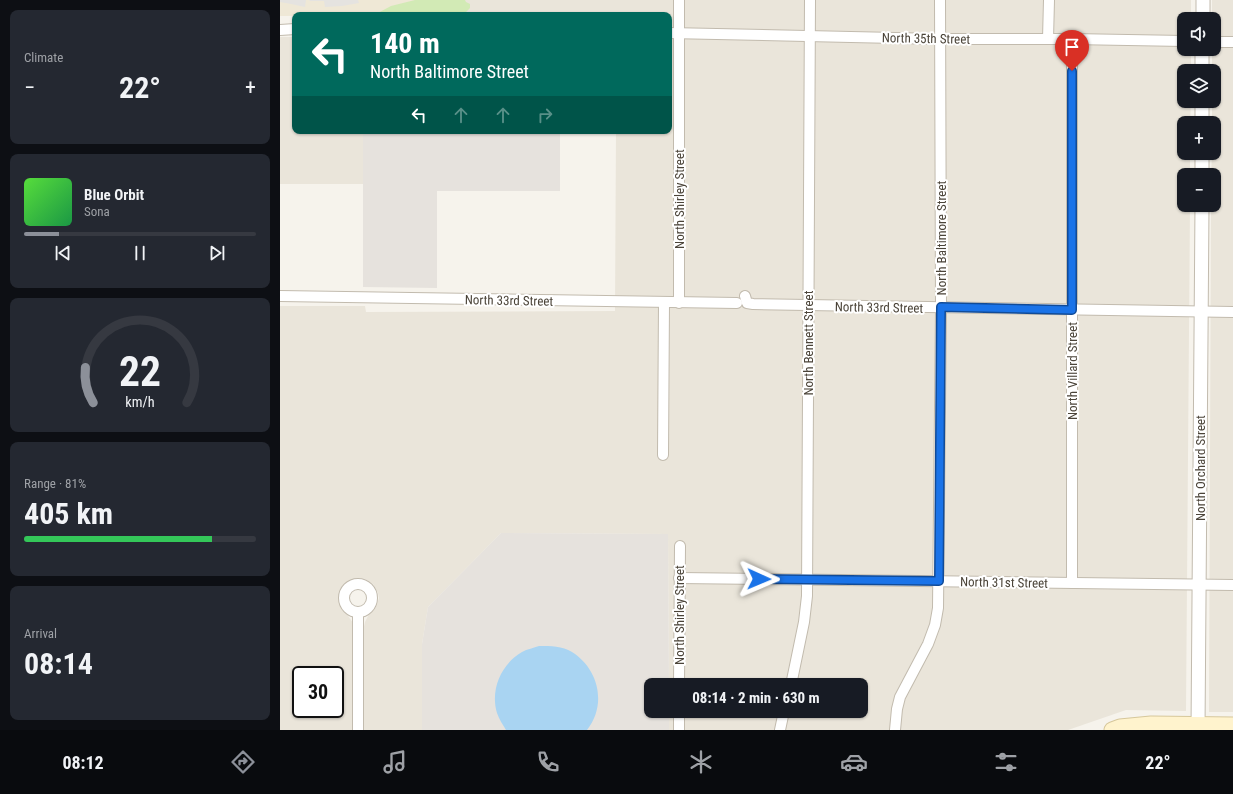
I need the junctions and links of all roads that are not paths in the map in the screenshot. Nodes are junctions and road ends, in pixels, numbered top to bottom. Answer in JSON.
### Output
{"nodes":[{"id":1,"x":680,"y":0,"type":"edge"},
{"id":2,"x":810,"y":0,"type":"edge"},
{"id":3,"x":940,"y":0,"type":"edge"},
{"id":4,"x":1049,"y":0,"type":"edge"},
{"id":5,"x":1203,"y":0,"type":"edge"},
{"id":6,"x":1203,"y":12,"type":"edge"},
{"id":7,"x":292,"y":29,"type":"edge"},
{"id":8,"x":280,"y":30,"type":"edge"},
{"id":9,"x":672,"y":33,"type":"edge"},
{"id":10,"x":680,"y":34,"type":"junction"},
{"id":11,"x":810,"y":35,"type":"junction"},
{"id":12,"x":940,"y":39,"type":"junction"},
{"id":13,"x":1048,"y":39,"type":"junction"},
{"id":14,"x":1072,"y":39,"type":"junction"},
{"id":15,"x":1177,"y":42,"type":"edge"},
{"id":16,"x":1221,"y":42,"type":"edge"},
{"id":17,"x":1233,"y":42,"type":"edge"},
{"id":18,"x":1202,"y":212,"type":"edge"},
{"id":19,"x":280,"y":296,"type":"edge"},
{"id":20,"x":664,"y":302,"type":"junction"},
{"id":21,"x":679,"y":303,"type":"junction"},
{"id":22,"x":808,"y":306,"type":"junction"},
{"id":23,"x":941,"y":307,"type":"junction"},
{"id":24,"x":1072,"y":310,"type":"junction"},
{"id":25,"x":1201,"y":310,"type":"junction"},
{"id":26,"x":1233,"y":312,"type":"edge"},
{"id":27,"x":663,"y":455,"type":"dead end"},
{"id":28,"x":680,"y":546,"type":"dead end"},
{"id":29,"x":679,"y":578,"type":"junction"},
{"id":30,"x":807,"y":580,"type":"junction"},
{"id":31,"x":939,"y":581,"type":"junction"},
{"id":32,"x":1072,"y":583,"type":"junction"},
{"id":33,"x":1199,"y":584,"type":"junction"},
{"id":34,"x":1233,"y":585,"type":"edge"},
{"id":35,"x":358,"y":612,"type":"dead end"},
{"id":36,"x":679,"y":678,"type":"edge"},
{"id":37,"x":792,"y":678,"type":"edge"},
{"id":38,"x":679,"y":718,"type":"edge"},
{"id":39,"x":783,"y":718,"type":"edge"},
{"id":40,"x":1233,"y":725,"type":"edge"},
{"id":41,"x":1198,"y":727,"type":"edge"},
{"id":42,"x":358,"y":730,"type":"edge"},
{"id":43,"x":679,"y":730,"type":"edge"},
{"id":44,"x":780,"y":730,"type":"edge"},
{"id":45,"x":895,"y":730,"type":"edge"},
{"id":46,"x":1112,"y":730,"type":"edge"}],
"edges":[{"from":1,"to":10,"type":"street","name":"North Shirley Street"},
{"from":2,"to":11,"type":"street","name":"North Bennett Street"},
{"from":3,"to":12,"type":"street","name":"North Baltimore Street"},
{"from":4,"to":13,"type":"street"},
{"from":5,"to":6,"type":"street"},
{"from":7,"to":8,"type":"street"},
{"from":9,"to":10,"type":"street","name":"North 35th Street"},
{"from":10,"to":11,"type":"street","name":"North 35th Street"},
{"from":10,"to":21,"type":"street","name":"North Shirley Street"},
{"from":11,"to":12,"type":"street","name":"North 35th Street"},
{"from":11,"to":22,"type":"street","name":"North Bennett Street"},
{"from":12,"to":13,"type":"street","name":"North 35th Street"},
{"from":12,"to":23,"type":"street","name":"North Baltimore Street"},
{"from":13,"to":14,"type":"street","name":"North 35th Street"},
{"from":14,"to":15,"type":"street","name":"North 35th Street"},
{"from":14,"to":24,"type":"street","name":"North Villard Street"},
{"from":16,"to":17,"type":"street"},
{"from":18,"to":25,"type":"street","name":"North Orchard Street"},
{"from":19,"to":20,"type":"street","name":"North 33rd Street"},
{"from":20,"to":21,"type":"street","name":"North 33rd Street"},
{"from":20,"to":27,"type":"street"},
{"from":21,"to":22,"type":"street","name":"North 33rd Street"},
{"from":22,"to":23,"type":"street","name":"North 33rd Street"},
{"from":22,"to":30,"type":"street","name":"North Bennett Street"},
{"from":23,"to":24,"type":"street","name":"North 33rd Street"},
{"from":23,"to":31,"type":"street","name":"North Baltimore Street"},
{"from":24,"to":25,"type":"street","name":"North 33rd Street"},
{"from":24,"to":32,"type":"street","name":"North Villard Street"},
{"from":25,"to":26,"type":"street","name":"North 33rd Street"},
{"from":25,"to":33,"type":"street","name":"North Orchard Street"},
{"from":28,"to":29,"type":"street","name":"North Shirley Street"},
{"from":29,"to":30,"type":"street","name":"North 31st Street"},
{"from":29,"to":36,"type":"street","name":"North Shirley Street"},
{"from":30,"to":31,"type":"street","name":"North 31st Street"},
{"from":30,"to":37,"type":"street","name":"North Bennett Street"},
{"from":31,"to":32,"type":"street","name":"North 31st Street"},
{"from":31,"to":45,"type":"street","name":"North Baltimore Street"},
{"from":32,"to":33,"type":"street","name":"North 31st Street"},
{"from":33,"to":34,"type":"street","name":"North 31st Street"},
{"from":33,"to":41,"type":"street","name":"North Orchard Street"},
{"from":35,"to":42,"type":"street"},
{"from":38,"to":43,"type":"street"},
{"from":39,"to":44,"type":"street"},
{"from":40,"to":41,"type":"main road"},
{"from":41,"to":46,"type":"main road"}]}
